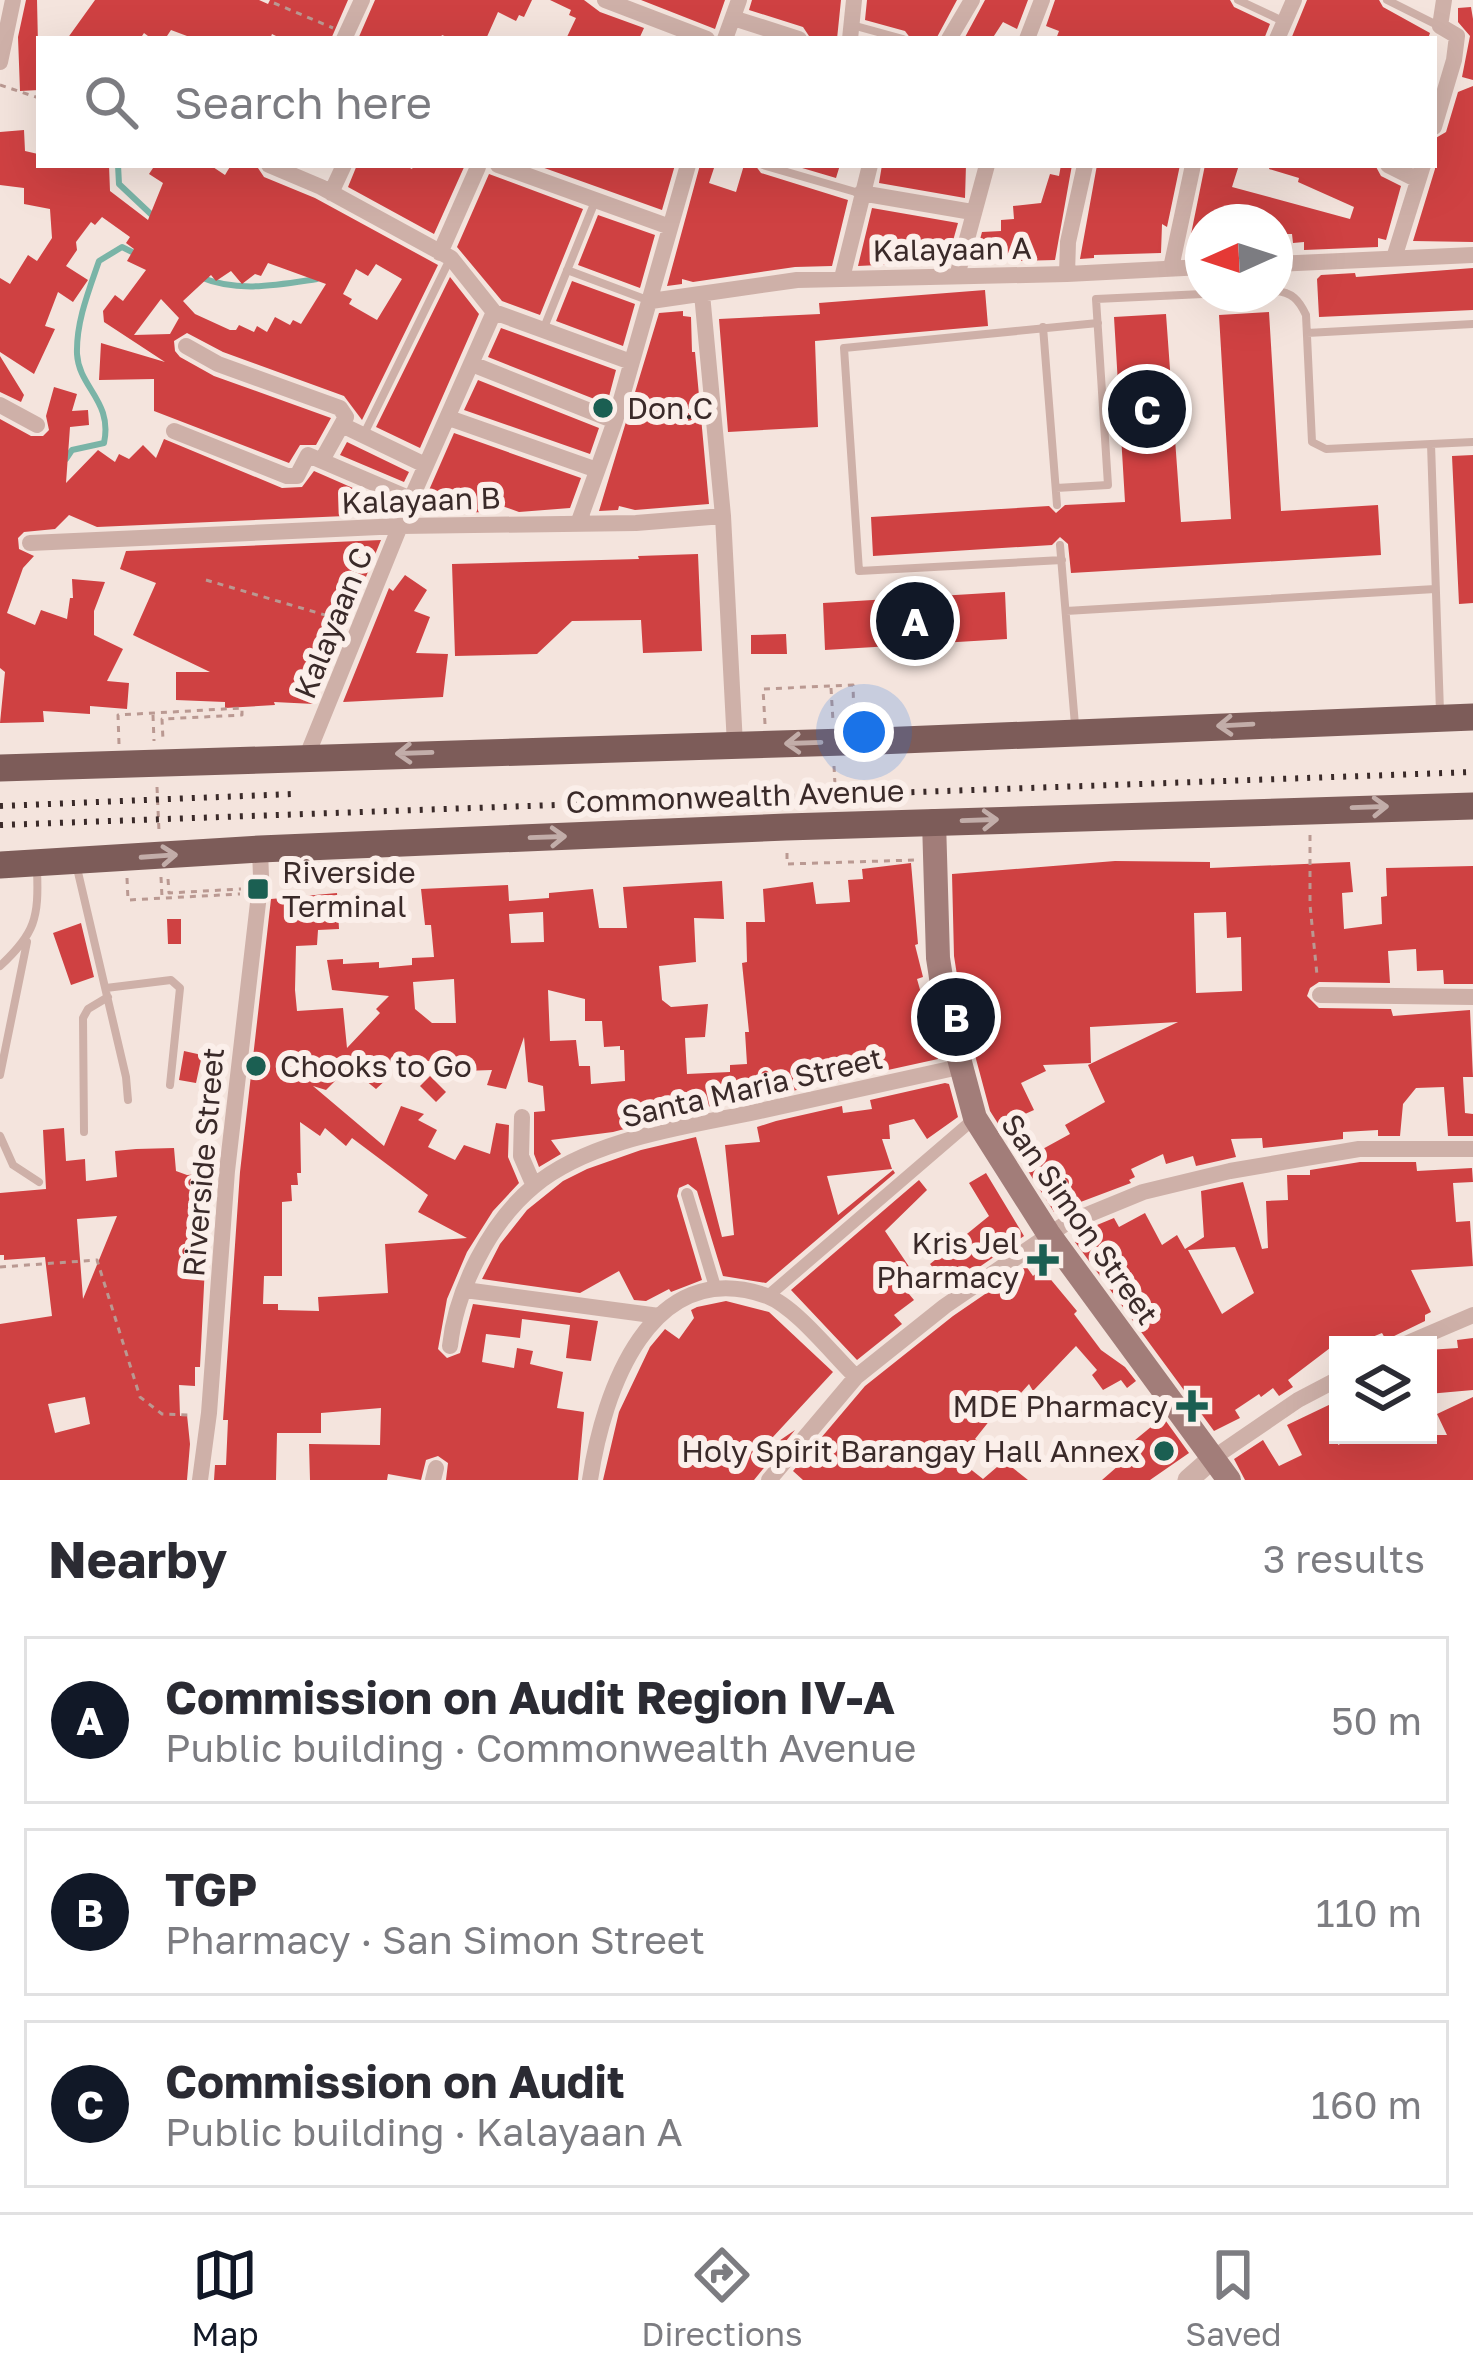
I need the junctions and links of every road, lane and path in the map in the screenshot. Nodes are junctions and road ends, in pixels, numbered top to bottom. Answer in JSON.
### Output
{"nodes":[{"id":1,"x":13,"y":0,"type":"edge"},
{"id":2,"x":362,"y":0,"type":"edge"},
{"id":3,"x":604,"y":0,"type":"edge"},
{"id":4,"x":852,"y":0,"type":"edge"},
{"id":5,"x":973,"y":0,"type":"edge"},
{"id":6,"x":1042,"y":0,"type":"edge"},
{"id":7,"x":1238,"y":0,"type":"edge"},
{"id":8,"x":1294,"y":0,"type":"edge"},
{"id":9,"x":1388,"y":0,"type":"edge"},
{"id":10,"x":1444,"y":0,"type":"edge"},
{"id":11,"x":274,"y":3,"type":"edge"},
{"id":12,"x":736,"y":9,"type":"edge"},
{"id":13,"x":1440,"y":26,"type":"junction"},
{"id":14,"x":1281,"y":30,"type":"edge"},
{"id":15,"x":851,"y":32,"type":"edge"},
{"id":16,"x":345,"y":36,"type":"edge"},
{"id":17,"x":698,"y":36,"type":"edge"},
{"id":18,"x":793,"y":36,"type":"edge"},
{"id":19,"x":951,"y":36,"type":"edge"},
{"id":20,"x":1029,"y":36,"type":"edge"},
{"id":21,"x":0,"y":62,"type":"edge"},
{"id":22,"x":0,"y":85,"type":"edge"},
{"id":23,"x":36,"y":97,"type":"edge"},
{"id":24,"x":1437,"y":118,"type":"edge"},
{"id":25,"x":280,"y":168,"type":"edge"},
{"id":26,"x":343,"y":168,"type":"edge"},
{"id":27,"x":477,"y":168,"type":"edge"},
{"id":28,"x":507,"y":168,"type":"edge"},
{"id":29,"x":685,"y":168,"type":"edge"},
{"id":30,"x":773,"y":168,"type":"edge"},
{"id":31,"x":869,"y":168,"type":"edge"},
{"id":32,"x":986,"y":168,"type":"edge"},
{"id":33,"x":1084,"y":168,"type":"edge"},
{"id":34,"x":1192,"y":168,"type":"edge"},
{"id":35,"x":1420,"y":172,"type":"edge"},
{"id":36,"x":331,"y":193,"type":"junction"},
{"id":37,"x":862,"y":194,"type":"junction"},
{"id":38,"x":597,"y":199,"type":"junction"},
{"id":39,"x":972,"y":212,"type":"junction"},
{"id":40,"x":670,"y":227,"type":"junction"},
{"id":41,"x":1473,"y":255,"type":"edge"},
{"id":42,"x":445,"y":256,"type":"junction"},
{"id":43,"x":1394,"y":258,"type":"junction"},
{"id":44,"x":1293,"y":263,"type":"edge"},
{"id":45,"x":1171,"y":268,"type":"junction"},
{"id":46,"x":1185,"y":268,"type":"edge"},
{"id":47,"x":567,"y":270,"type":"junction"},
{"id":48,"x":1067,"y":274,"type":"junction"},
{"id":49,"x":956,"y":276,"type":"junction"},
{"id":50,"x":842,"y":278,"type":"junction"},
{"id":51,"x":702,"y":294,"type":"junction"},
{"id":52,"x":1185,"y":295,"type":"edge"},
{"id":53,"x":1293,"y":296,"type":"edge"},
{"id":54,"x":651,"y":301,"type":"junction"},
{"id":55,"x":494,"y":312,"type":"junction"},
{"id":56,"x":1098,"y":322,"type":"junction"},
{"id":57,"x":1473,"y":324,"type":"edge"},
{"id":58,"x":1043,"y":327,"type":"junction"},
{"id":59,"x":543,"y":331,"type":"junction"},
{"id":60,"x":1307,"y":333,"type":"junction"},
{"id":61,"x":186,"y":346,"type":"dead end"},
{"id":62,"x":631,"y":362,"type":"junction"},
{"id":63,"x":472,"y":364,"type":"junction"},
{"id":64,"x":0,"y":405,"type":"edge"},
{"id":65,"x":449,"y":418,"type":"junction"},
{"id":66,"x":615,"y":421,"type":"junction"},
{"id":67,"x":37,"y":425,"type":"dead end"},
{"id":68,"x":342,"y":425,"type":"junction"},
{"id":69,"x":174,"y":431,"type":"dead end"},
{"id":70,"x":364,"y":436,"type":"junction"},
{"id":71,"x":1473,"y":442,"type":"edge"},
{"id":72,"x":1431,"y":444,"type":"junction"},
{"id":73,"x":322,"y":460,"type":"junction"},
{"id":74,"x":425,"y":465,"type":"junction"},
{"id":75,"x":597,"y":470,"type":"junction"},
{"id":76,"x":1056,"y":488,"type":"junction"},
{"id":77,"x":411,"y":499,"type":"junction"},
{"id":78,"x":1057,"y":505,"type":"dead end"},
{"id":79,"x":723,"y":516,"type":"junction"},
{"id":80,"x":578,"y":524,"type":"junction"},
{"id":81,"x":401,"y":526,"type":"junction"},
{"id":82,"x":30,"y":543,"type":"dead end"},
{"id":83,"x":1060,"y":544,"type":"dead end"},
{"id":84,"x":1061,"y":560,"type":"junction"},
{"id":85,"x":206,"y":580,"type":"dead end"},
{"id":86,"x":1436,"y":590,"type":"junction"},
{"id":87,"x":1066,"y":611,"type":"junction"},
{"id":88,"x":362,"y":626,"type":"junction"},
{"id":89,"x":1440,"y":717,"type":"junction"},
{"id":90,"x":1473,"y":717,"type":"edge"},
{"id":91,"x":162,"y":719,"type":"dead end"},
{"id":92,"x":1075,"y":733,"type":"junction"},
{"id":93,"x":855,"y":741,"type":"junction"},
{"id":94,"x":765,"y":744,"type":"junction"},
{"id":95,"x":735,"y":745,"type":"junction"},
{"id":96,"x":306,"y":758,"type":"junction"},
{"id":97,"x":834,"y":762,"type":"dead end"},
{"id":98,"x":121,"y":763,"type":"junction"},
{"id":99,"x":0,"y":768,"type":"edge"},
{"id":100,"x":157,"y":794,"type":"dead end"},
{"id":101,"x":835,"y":799,"type":"dead end"},
{"id":102,"x":1473,"y":806,"type":"edge"},
{"id":103,"x":1309,"y":809,"type":"junction"},
{"id":104,"x":934,"y":821,"type":"junction"},
{"id":105,"x":159,"y":836,"type":"dead end"},
{"id":106,"x":260,"y":849,"type":"junction"},
{"id":107,"x":935,"y":859,"type":"junction"},
{"id":108,"x":75,"y":861,"type":"junction"},
{"id":109,"x":36,"y":863,"type":"junction"},
{"id":110,"x":787,"y":864,"type":"dead end"},
{"id":111,"x":0,"y":865,"type":"edge"},
{"id":112,"x":169,"y":892,"type":"dead end"},
{"id":113,"x":128,"y":900,"type":"dead end"},
{"id":114,"x":27,"y":942,"type":"junction"},
{"id":115,"x":0,"y":966,"type":"edge"},
{"id":116,"x":107,"y":992,"type":"junction"},
{"id":117,"x":1320,"y":995,"type":"joint"},
{"id":118,"x":1473,"y":997,"type":"edge"},
{"id":119,"x":959,"y":1067,"type":"junction"},
{"id":120,"x":0,"y":1075,"type":"edge"},
{"id":121,"x":170,"y":1084,"type":"dead end"},
{"id":122,"x":128,"y":1100,"type":"dead end"},
{"id":123,"x":522,"y":1117,"type":"dead end"},
{"id":124,"x":975,"y":1118,"type":"junction"},
{"id":125,"x":84,"y":1132,"type":"dead end"},
{"id":126,"x":0,"y":1136,"type":"edge"},
{"id":127,"x":1473,"y":1149,"type":"edge"},
{"id":128,"x":39,"y":1182,"type":"dead end"},
{"id":129,"x":534,"y":1186,"type":"junction"},
{"id":130,"x":687,"y":1194,"type":"dead end"},
{"id":131,"x":1048,"y":1233,"type":"junction"},
{"id":132,"x":0,"y":1267,"type":"edge"},
{"id":133,"x":465,"y":1290,"type":"junction"},
{"id":134,"x":716,"y":1290,"type":"junction"},
{"id":135,"x":768,"y":1296,"type":"junction"},
{"id":136,"x":659,"y":1316,"type":"junction"},
{"id":137,"x":1473,"y":1316,"type":"edge"},
{"id":138,"x":1425,"y":1336,"type":"edge"},
{"id":139,"x":450,"y":1346,"type":"dead end"},
{"id":140,"x":856,"y":1377,"type":"junction"},
{"id":141,"x":1329,"y":1383,"type":"edge"},
{"id":142,"x":209,"y":1413,"type":"junction"},
{"id":143,"x":1213,"y":1458,"type":"junction"},
{"id":144,"x":200,"y":1480,"type":"edge"},
{"id":145,"x":590,"y":1480,"type":"edge"},
{"id":146,"x":770,"y":1480,"type":"edge"},
{"id":147,"x":1188,"y":1480,"type":"edge"},
{"id":148,"x":1229,"y":1480,"type":"edge"}],
"edges":[{"from":1,"to":21,"type":"street"},
{"from":2,"to":16,"type":"street"},
{"from":3,"to":17,"type":"street"},
{"from":4,"to":15,"type":"street"},
{"from":5,"to":19,"type":"street"},
{"from":6,"to":20,"type":"street"},
{"from":7,"to":14,"type":"lane"},
{"from":8,"to":14,"type":"street"},
{"from":9,"to":13,"type":"lane"},
{"from":10,"to":13,"type":"street"},
{"from":11,"to":16,"type":"path"},
{"from":12,"to":18,"type":"street"},
{"from":13,"to":24,"type":"street"},
{"from":22,"to":23,"type":"path"},
{"from":25,"to":36,"type":"street"},
{"from":26,"to":36,"type":"street"},
{"from":27,"to":42,"type":"street"},
{"from":28,"to":38,"type":"street"},
{"from":29,"to":40,"type":"street"},
{"from":30,"to":37,"type":"lane"},
{"from":31,"to":37,"type":"street"},
{"from":32,"to":39,"type":"street"},
{"from":33,"to":48,"type":"street"},
{"from":34,"to":45,"type":"street"},
{"from":35,"to":43,"type":"street"},
{"from":36,"to":42,"type":"street"},
{"from":37,"to":39,"type":"street"},
{"from":37,"to":50,"type":"street"},
{"from":38,"to":40,"type":"street"},
{"from":38,"to":47,"type":"lane"},
{"from":39,"to":49,"type":"street"},
{"from":40,"to":54,"type":"street"},
{"from":41,"to":43,"type":"street"},
{"from":42,"to":55,"type":"street"},
{"from":42,"to":70,"type":"lane"},
{"from":43,"to":44,"type":"street"},
{"from":45,"to":46,"type":"street","name":"Kalayaan A"},
{"from":45,"to":48,"type":"street","name":"Kalayaan A"},
{"from":47,"to":54,"type":"lane"},
{"from":47,"to":59,"type":"lane"},
{"from":48,"to":49,"type":"street","name":"Kalayaan A"},
{"from":49,"to":50,"type":"street","name":"Kalayaan A"},
{"from":50,"to":51,"type":"street","name":"Kalayaan A"},
{"from":51,"to":54,"type":"street","name":"Kalayaan A"},
{"from":51,"to":79,"type":"street"},
{"from":52,"to":56,"type":"lane"},
{"from":53,"to":60,"type":"lane"},
{"from":54,"to":62,"type":"street"},
{"from":55,"to":59,"type":"street"},
{"from":55,"to":63,"type":"street","name":"Kalayaan C"},
{"from":56,"to":58,"type":"lane"},
{"from":56,"to":76,"type":"lane"},
{"from":57,"to":60,"type":"lane"},
{"from":58,"to":76,"type":"lane"},
{"from":58,"to":84,"type":"lane"},
{"from":59,"to":62,"type":"street"},
{"from":60,"to":72,"type":"lane"},
{"from":61,"to":68,"type":"street"},
{"from":62,"to":66,"type":"street"},
{"from":63,"to":65,"type":"street","name":"Kalayaan C"},
{"from":63,"to":66,"type":"street"},
{"from":64,"to":67,"type":"street"},
{"from":65,"to":74,"type":"street","name":"Kalayaan C"},
{"from":65,"to":75,"type":"street"},
{"from":66,"to":75,"type":"street"},
{"from":68,"to":70,"type":"street"},
{"from":68,"to":73,"type":"street"},
{"from":69,"to":73,"type":"street"},
{"from":70,"to":74,"type":"street"},
{"from":71,"to":72,"type":"lane"},
{"from":72,"to":86,"type":"lane"},
{"from":73,"to":77,"type":"street"},
{"from":74,"to":77,"type":"street","name":"Kalayaan C"},
{"from":75,"to":80,"type":"street"},
{"from":76,"to":78,"type":"lane"},
{"from":77,"to":81,"type":"street","name":"Kalayaan C"},
{"from":79,"to":80,"type":"street","name":"Kalayaan B"},
{"from":79,"to":95,"type":"street"},
{"from":80,"to":81,"type":"street","name":"Kalayaan B"},
{"from":81,"to":82,"type":"street","name":"Kalayaan B"},
{"from":81,"to":88,"type":"street","name":"Kalayaan C"},
{"from":83,"to":84,"type":"lane"},
{"from":84,"to":87,"type":"lane"},
{"from":85,"to":88,"type":"path"},
{"from":86,"to":87,"type":"lane"},
{"from":86,"to":89,"type":"lane"},
{"from":87,"to":92,"type":"lane"},
{"from":88,"to":96,"type":"street","name":"Kalayaan C"},
{"from":89,"to":90,"type":"main road","name":"Commonwealth Avenue"},
{"from":89,"to":92,"type":"main road","name":"Commonwealth Avenue","one_way":true},
{"from":91,"to":98,"type":"path"},
{"from":92,"to":93,"type":"main road","name":"Commonwealth Avenue"},
{"from":93,"to":94,"type":"main road","name":"Commonwealth Avenue","one_way":true},
{"from":93,"to":94,"type":"path"},
{"from":94,"to":95,"type":"main road","name":"Commonwealth Avenue"},
{"from":95,"to":96,"type":"main road","name":"Commonwealth Avenue","one_way":true},
{"from":96,"to":98,"type":"main road","name":"Commonwealth Avenue"},
{"from":97,"to":101,"type":"path"},
{"from":98,"to":99,"type":"main road","name":"Commonwealth Avenue"},
{"from":100,"to":105,"type":"path"},
{"from":103,"to":102,"type":"main road","name":"Commonwealth Avenue","one_way":true},
{"from":104,"to":103,"type":"main road","name":"Commonwealth Avenue","one_way":true},
{"from":103,"to":117,"type":"path"},
{"from":106,"to":104,"type":"main road","name":"Commonwealth Avenue","one_way":true},
{"from":104,"to":107,"type":"main road","name":"San Simon Street"},
{"from":108,"to":106,"type":"main road","name":"Commonwealth Avenue","one_way":true},
{"from":106,"to":142,"type":"street","name":"Riverside Street"},
{"from":107,"to":110,"type":"path"},
{"from":107,"to":119,"type":"main road","name":"San Simon Street"},
{"from":108,"to":109,"type":"main road","name":"Commonwealth Avenue"},
{"from":108,"to":116,"type":"lane"},
{"from":109,"to":111,"type":"main road","name":"Commonwealth Avenue"},
{"from":109,"to":114,"type":"lane"},
{"from":112,"to":113,"type":"path"},
{"from":114,"to":115,"type":"lane"},
{"from":114,"to":120,"type":"lane"},
{"from":116,"to":121,"type":"lane"},
{"from":116,"to":122,"type":"lane"},
{"from":116,"to":125,"type":"lane"},
{"from":117,"to":118,"type":"street"},
{"from":119,"to":124,"type":"main road","name":"San Simon Street"},
{"from":119,"to":129,"type":"street","name":"Santa Maria Street"},
{"from":123,"to":129,"type":"street"},
{"from":124,"to":131,"type":"main road","name":"San Simon Street"},
{"from":124,"to":135,"type":"street"},
{"from":126,"to":128,"type":"lane"},
{"from":127,"to":131,"type":"street"},
{"from":129,"to":133,"type":"street","name":"Santa Maria Street"},
{"from":130,"to":134,"type":"street"},
{"from":131,"to":140,"type":"street"},
{"from":131,"to":143,"type":"main road","name":"San Simon Street"},
{"from":132,"to":142,"type":"path"},
{"from":133,"to":136,"type":"street"},
{"from":133,"to":139,"type":"street","name":"Santa Maria Street"},
{"from":134,"to":135,"type":"street"},
{"from":134,"to":136,"type":"street"},
{"from":135,"to":140,"type":"street"},
{"from":136,"to":145,"type":"street"},
{"from":137,"to":138,"type":"street"},
{"from":140,"to":146,"type":"street"},
{"from":141,"to":143,"type":"street"},
{"from":142,"to":144,"type":"street","name":"Riverside Street"},
{"from":143,"to":147,"type":"street"},
{"from":143,"to":148,"type":"main road","name":"San Simon Street"}]}
